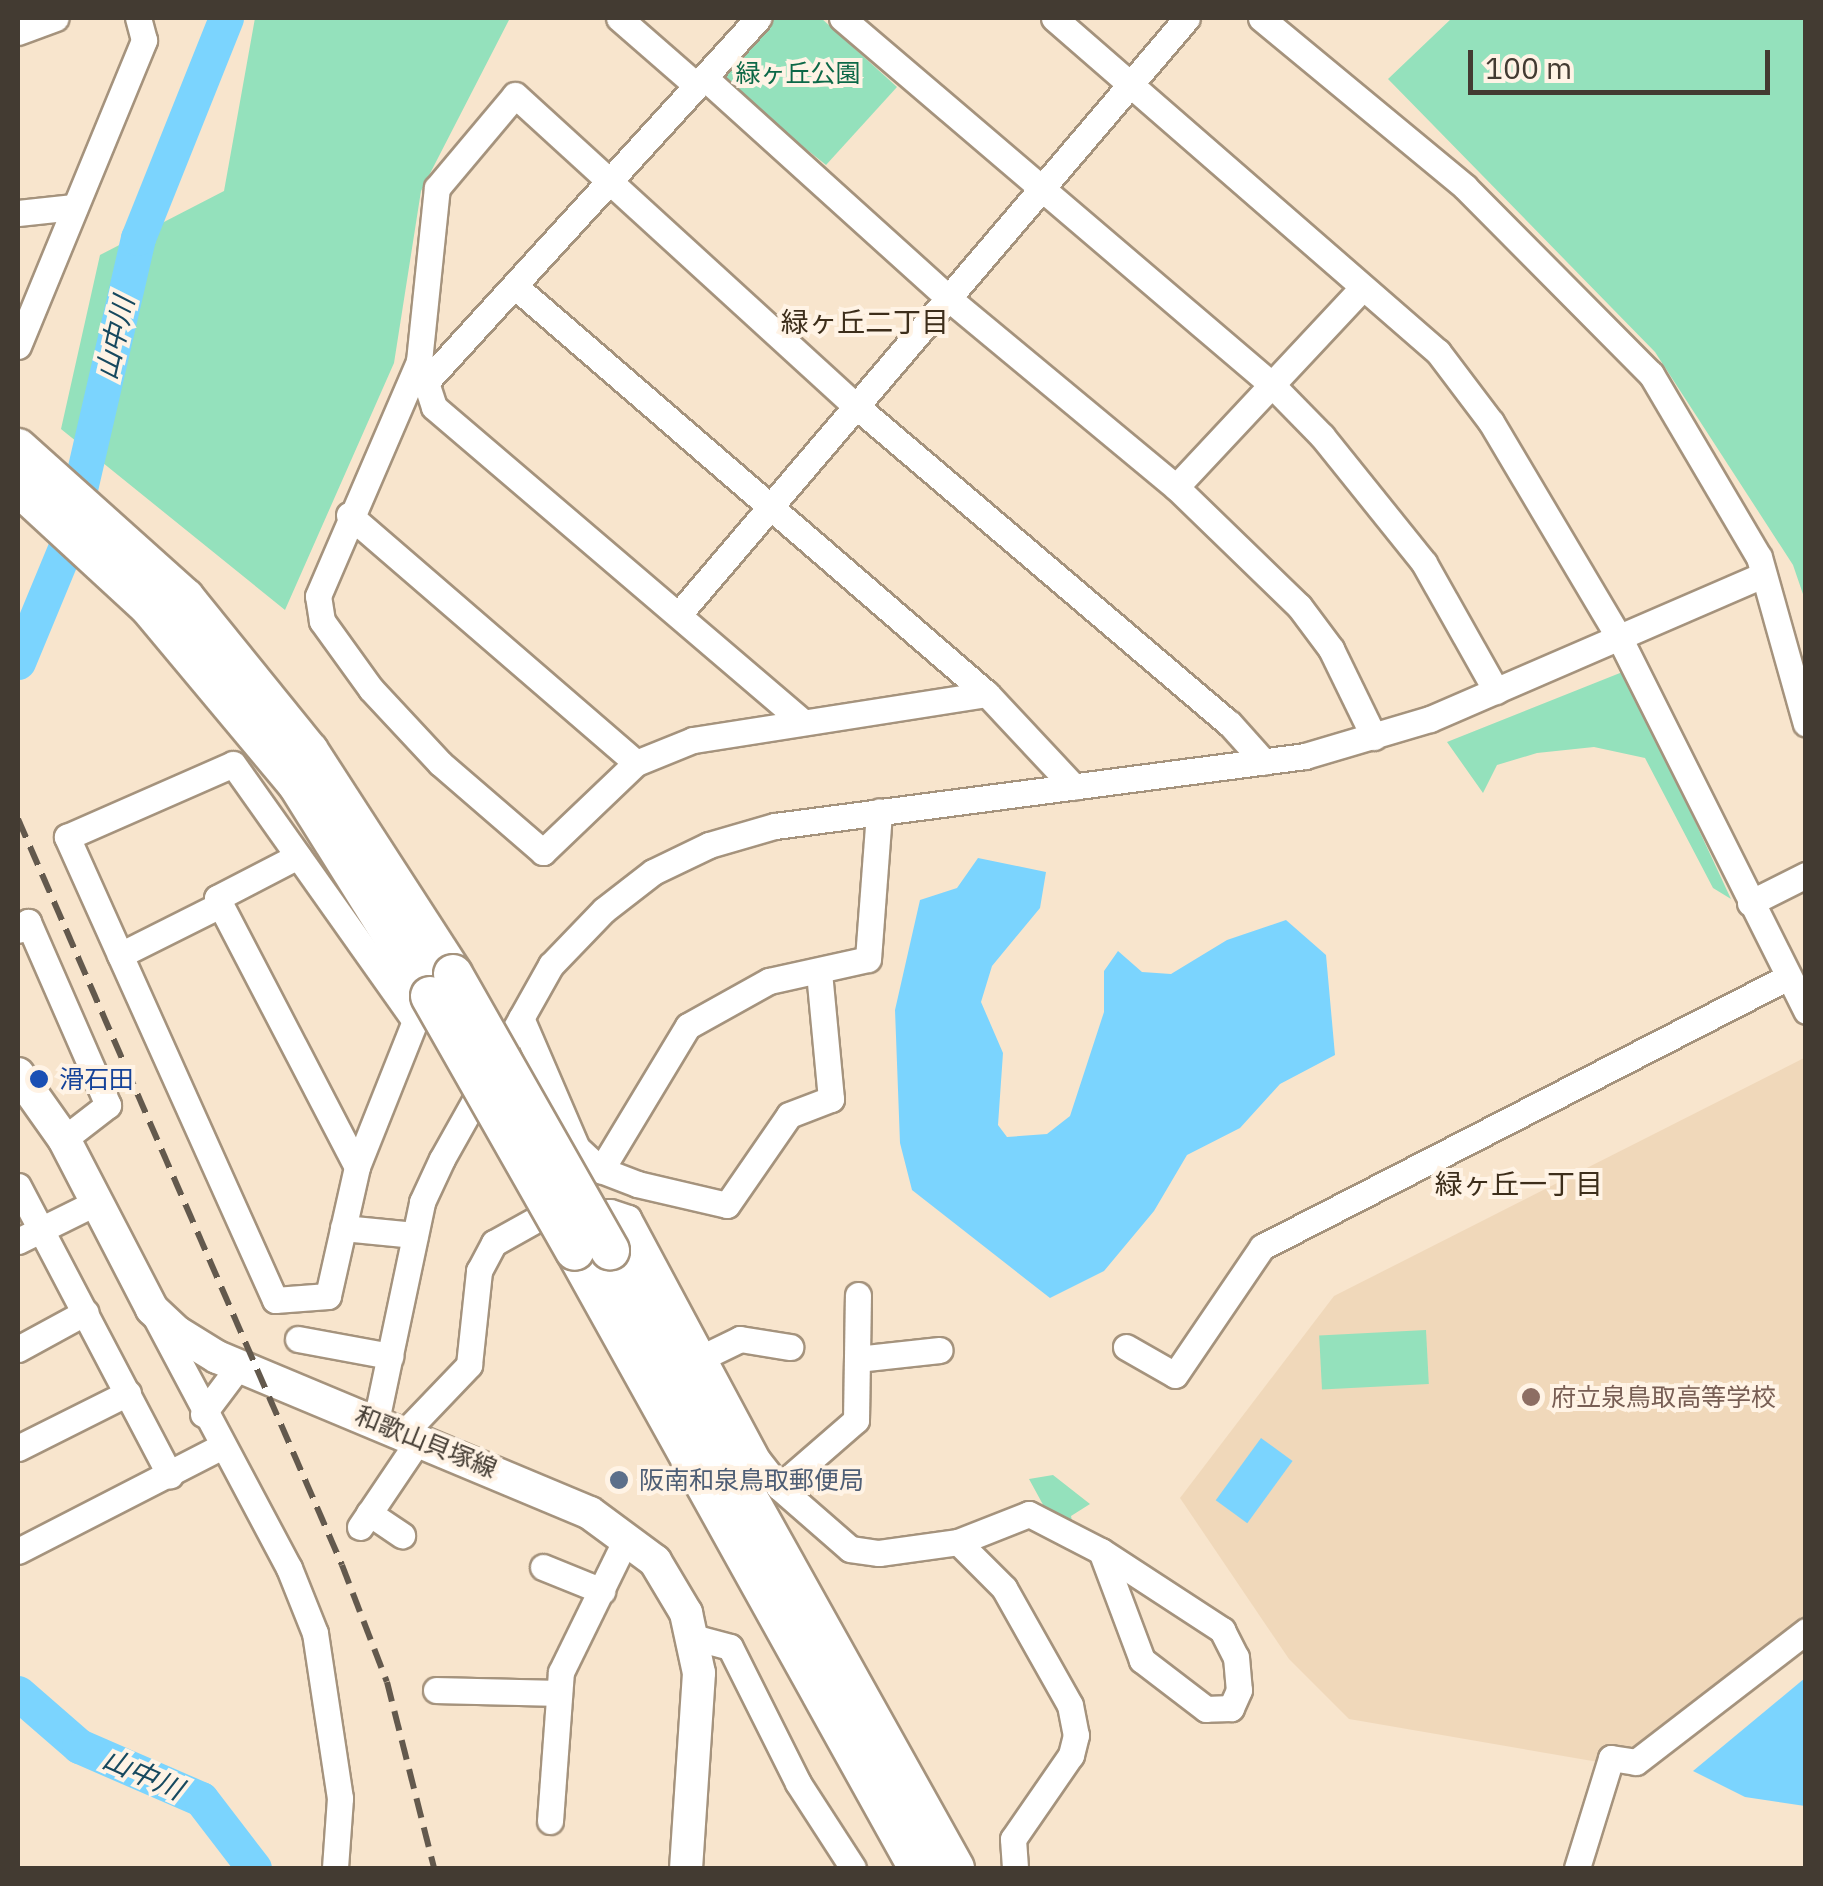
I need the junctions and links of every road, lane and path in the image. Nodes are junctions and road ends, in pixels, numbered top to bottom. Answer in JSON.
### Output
{"nodes":[{"id":1,"x":56,"y":18,"type":"edge"},
{"id":2,"x":138,"y":18,"type":"edge"},
{"id":3,"x":618,"y":18,"type":"edge"},
{"id":4,"x":758,"y":18,"type":"edge"},
{"id":5,"x":842,"y":18,"type":"edge"},
{"id":6,"x":1054,"y":18,"type":"edge"},
{"id":7,"x":1187,"y":18,"type":"edge"},
{"id":8,"x":1261,"y":18,"type":"edge"},
{"id":9,"x":18,"y":32,"type":"edge"},
{"id":10,"x":701,"y":82,"type":"junction"},
{"id":11,"x":1132,"y":84,"type":"junction"},
{"id":12,"x":612,"y":182,"type":"junction"},
{"id":13,"x":1040,"y":190,"type":"junction"},
{"id":14,"x":74,"y":208,"type":"junction"},
{"id":15,"x":18,"y":213,"type":"edge"},
{"id":16,"x":517,"y":288,"type":"junction"},
{"id":17,"x":1362,"y":288,"type":"junction"},
{"id":18,"x":946,"y":297,"type":"junction"},
{"id":19,"x":18,"y":346,"type":"edge"},
{"id":20,"x":422,"y":371,"type":"junction"},
{"id":21,"x":1271,"y":384,"type":"junction"},
{"id":22,"x":856,"y":406,"type":"junction"},
{"id":23,"x":18,"y":448,"type":"edge"},
{"id":24,"x":18,"y":486,"type":"edge"},
{"id":25,"x":1176,"y":487,"type":"junction"},
{"id":26,"x":768,"y":509,"type":"junction"},
{"id":27,"x":349,"y":516,"type":"junction"},
{"id":28,"x":1763,"y":575,"type":"junction"},
{"id":29,"x":156,"y":592,"type":"junction"},
{"id":30,"x":679,"y":614,"type":"junction"},
{"id":31,"x":1620,"y":639,"type":"junction"},
{"id":32,"x":1496,"y":691,"type":"junction"},
{"id":33,"x":987,"y":694,"type":"junction"},
{"id":34,"x":802,"y":721,"type":"junction"},
{"id":35,"x":1806,"y":724,"type":"edge"},
{"id":36,"x":1374,"y":738,"type":"junction"},
{"id":37,"x":1264,"y":762,"type":"junction"},
{"id":38,"x":636,"y":763,"type":"junction"},
{"id":39,"x":1074,"y":787,"type":"junction"},
{"id":40,"x":879,"y":811,"type":"junction"},
{"id":41,"x":298,"y":856,"type":"junction"},
{"id":42,"x":1806,"y":875,"type":"edge"},
{"id":43,"x":1750,"y":903,"type":"junction"},
{"id":44,"x":220,"y":905,"type":"junction"},
{"id":45,"x":18,"y":930,"type":"edge"},
{"id":46,"x":120,"y":955,"type":"junction"},
{"id":47,"x":819,"y":972,"type":"junction"},
{"id":48,"x":1788,"y":977,"type":"junction"},
{"id":49,"x":1805,"y":1010,"type":"edge"},
{"id":50,"x":521,"y":1018,"type":"junction"},
{"id":51,"x":18,"y":1074,"type":"edge"},
{"id":52,"x":64,"y":1139,"type":"junction"},
{"id":53,"x":357,"y":1167,"type":"junction"},
{"id":54,"x":601,"y":1170,"type":"junction"},
{"id":55,"x":18,"y":1186,"type":"edge"},
{"id":56,"x":97,"y":1202,"type":"junction"},
{"id":57,"x":43,"y":1226,"type":"junction"},
{"id":58,"x":344,"y":1228,"type":"junction"},
{"id":59,"x":415,"y":1235,"type":"junction"},
{"id":60,"x":18,"y":1241,"type":"edge"},
{"id":61,"x":592,"y":1251,"type":"junction"},
{"id":62,"x":858,"y":1295,"type":"dead end"},
{"id":63,"x":152,"y":1309,"type":"junction"},
{"id":64,"x":86,"y":1312,"type":"junction"},
{"id":65,"x":298,"y":1340,"type":"dead end"},
{"id":66,"x":790,"y":1347,"type":"dead end"},
{"id":67,"x":1126,"y":1347,"type":"dead end"},
{"id":68,"x":18,"y":1348,"type":"edge"},
{"id":69,"x":940,"y":1350,"type":"dead end"},
{"id":70,"x":390,"y":1356,"type":"junction"},
{"id":71,"x":701,"y":1358,"type":"junction"},
{"id":72,"x":857,"y":1359,"type":"junction"},
{"id":73,"x":239,"y":1366,"type":"junction"},
{"id":74,"x":128,"y":1393,"type":"junction"},
{"id":75,"x":204,"y":1414,"type":"junction"},
{"id":76,"x":400,"y":1430,"type":"junction"},
{"id":77,"x":222,"y":1446,"type":"junction"},
{"id":78,"x":18,"y":1448,"type":"edge"},
{"id":79,"x":170,"y":1475,"type":"junction"},
{"id":80,"x":779,"y":1487,"type":"junction"},
{"id":81,"x":402,"y":1535,"type":"dead end"},
{"id":82,"x":627,"y":1537,"type":"junction"},
{"id":83,"x":958,"y":1542,"type":"junction"},
{"id":84,"x":18,"y":1550,"type":"edge"},
{"id":85,"x":1101,"y":1552,"type":"junction"},
{"id":86,"x":543,"y":1567,"type":"dead end"},
{"id":87,"x":602,"y":1591,"type":"junction"},
{"id":88,"x":1806,"y":1630,"type":"edge"},
{"id":89,"x":693,"y":1637,"type":"junction"},
{"id":90,"x":453,"y":1685,"type":"dead end"},
{"id":91,"x":559,"y":1694,"type":"junction"},
{"id":92,"x":550,"y":1822,"type":"dead end"},
{"id":93,"x":335,"y":1868,"type":"edge"},
{"id":94,"x":686,"y":1868,"type":"edge"},
{"id":95,"x":853,"y":1868,"type":"edge"},
{"id":96,"x":918,"y":1868,"type":"edge"},
{"id":97,"x":955,"y":1868,"type":"edge"},
{"id":98,"x":1015,"y":1868,"type":"edge"},
{"id":99,"x":1577,"y":1868,"type":"edge"}],
"edges":[{"from":1,"to":9,"type":"street"},
{"from":2,"to":14,"type":"street"},
{"from":3,"to":10,"type":"street"},
{"from":4,"to":10,"type":"street"},
{"from":5,"to":13,"type":"street"},
{"from":6,"to":11,"type":"street"},
{"from":7,"to":11,"type":"street"},
{"from":8,"to":28,"type":"street"},
{"from":10,"to":12,"type":"street"},
{"from":10,"to":18,"type":"street"},
{"from":11,"to":13,"type":"street"},
{"from":11,"to":17,"type":"street"},
{"from":12,"to":16,"type":"street"},
{"from":12,"to":20,"type":"street"},
{"from":12,"to":22,"type":"street"},
{"from":13,"to":18,"type":"street"},
{"from":13,"to":21,"type":"street"},
{"from":14,"to":15,"type":"street"},
{"from":14,"to":19,"type":"street"},
{"from":16,"to":20,"type":"street"},
{"from":16,"to":26,"type":"street"},
{"from":17,"to":21,"type":"street"},
{"from":17,"to":31,"type":"street"},
{"from":18,"to":22,"type":"street"},
{"from":18,"to":25,"type":"street"},
{"from":20,"to":27,"type":"street"},
{"from":20,"to":30,"type":"street"},
{"from":21,"to":25,"type":"street"},
{"from":21,"to":32,"type":"street"},
{"from":22,"to":26,"type":"street"},
{"from":22,"to":37,"type":"street"},
{"from":23,"to":29,"type":"highway"},
{"from":24,"to":29,"type":"highway"},
{"from":25,"to":36,"type":"street"},
{"from":26,"to":30,"type":"street"},
{"from":26,"to":33,"type":"street"},
{"from":27,"to":38,"type":"street"},
{"from":27,"to":38,"type":"street"},
{"from":28,"to":31,"type":"street"},
{"from":28,"to":35,"type":"street"},
{"from":29,"to":61,"type":"highway","bridge":true},
{"from":30,"to":34,"type":"street"},
{"from":31,"to":32,"type":"street"},
{"from":31,"to":43,"type":"street"},
{"from":32,"to":36,"type":"street"},
{"from":33,"to":34,"type":"street"},
{"from":33,"to":39,"type":"street"},
{"from":34,"to":38,"type":"street"},
{"from":36,"to":37,"type":"street"},
{"from":37,"to":39,"type":"street"},
{"from":39,"to":40,"type":"street"},
{"from":40,"to":47,"type":"street"},
{"from":40,"to":50,"type":"street"},
{"from":41,"to":44,"type":"street"},
{"from":41,"to":46,"type":"street"},
{"from":41,"to":53,"type":"street"},
{"from":42,"to":43,"type":"street"},
{"from":43,"to":48,"type":"street"},
{"from":44,"to":46,"type":"street"},
{"from":44,"to":53,"type":"street"},
{"from":45,"to":52,"type":"street"},
{"from":46,"to":58,"type":"street"},
{"from":47,"to":54,"type":"street"},
{"from":47,"to":54,"type":"street"},
{"from":48,"to":49,"type":"street"},
{"from":48,"to":67,"type":"street"},
{"from":50,"to":54,"type":"street"},
{"from":50,"to":59,"type":"street"},
{"from":51,"to":52,"type":"main road","name":"和歌山貝塚線"},
{"from":52,"to":56,"type":"main road","name":"和歌山貝塚線"},
{"from":53,"to":58,"type":"street"},
{"from":55,"to":57,"type":"street"},
{"from":56,"to":57,"type":"street"},
{"from":56,"to":63,"type":"main road","name":"和歌山貝塚線"},
{"from":57,"to":60,"type":"street"},
{"from":57,"to":64,"type":"street"},
{"from":58,"to":59,"type":"street"},
{"from":59,"to":70,"type":"street"},
{"from":61,"to":96,"type":"highway"},
{"from":61,"to":97,"type":"highway"},
{"from":62,"to":72,"type":"street"},
{"from":63,"to":73,"type":"main road","name":"和歌山貝塚線"},
{"from":63,"to":75,"type":"street"},
{"from":64,"to":68,"type":"street"},
{"from":64,"to":74,"type":"street"},
{"from":65,"to":70,"type":"street"},
{"from":66,"to":71,"type":"street"},
{"from":69,"to":72,"type":"street"},
{"from":70,"to":76,"type":"street"},
{"from":71,"to":76,"type":"street"},
{"from":71,"to":80,"type":"street"},
{"from":72,"to":80,"type":"street"},
{"from":73,"to":75,"type":"street"},
{"from":73,"to":76,"type":"main road","name":"和歌山貝塚線"},
{"from":74,"to":78,"type":"street"},
{"from":74,"to":79,"type":"street"},
{"from":75,"to":77,"type":"street"},
{"from":76,"to":81,"type":"street"},
{"from":76,"to":82,"type":"main road","name":"和歌山貝塚線"},
{"from":77,"to":79,"type":"street"},
{"from":77,"to":93,"type":"street"},
{"from":79,"to":84,"type":"street"},
{"from":80,"to":83,"type":"street"},
{"from":82,"to":87,"type":"street"},
{"from":82,"to":89,"type":"main road","name":"和歌山貝塚線"},
{"from":83,"to":85,"type":"street"},
{"from":83,"to":98,"type":"street"},
{"from":85,"to":85,"type":"street"},
{"from":86,"to":87,"type":"street"},
{"from":87,"to":91,"type":"street"},
{"from":88,"to":99,"type":"street"},
{"from":89,"to":94,"type":"main road","name":"和歌山貝塚線"},
{"from":89,"to":95,"type":"street"},
{"from":90,"to":91,"type":"street"},
{"from":91,"to":92,"type":"street"}]}
